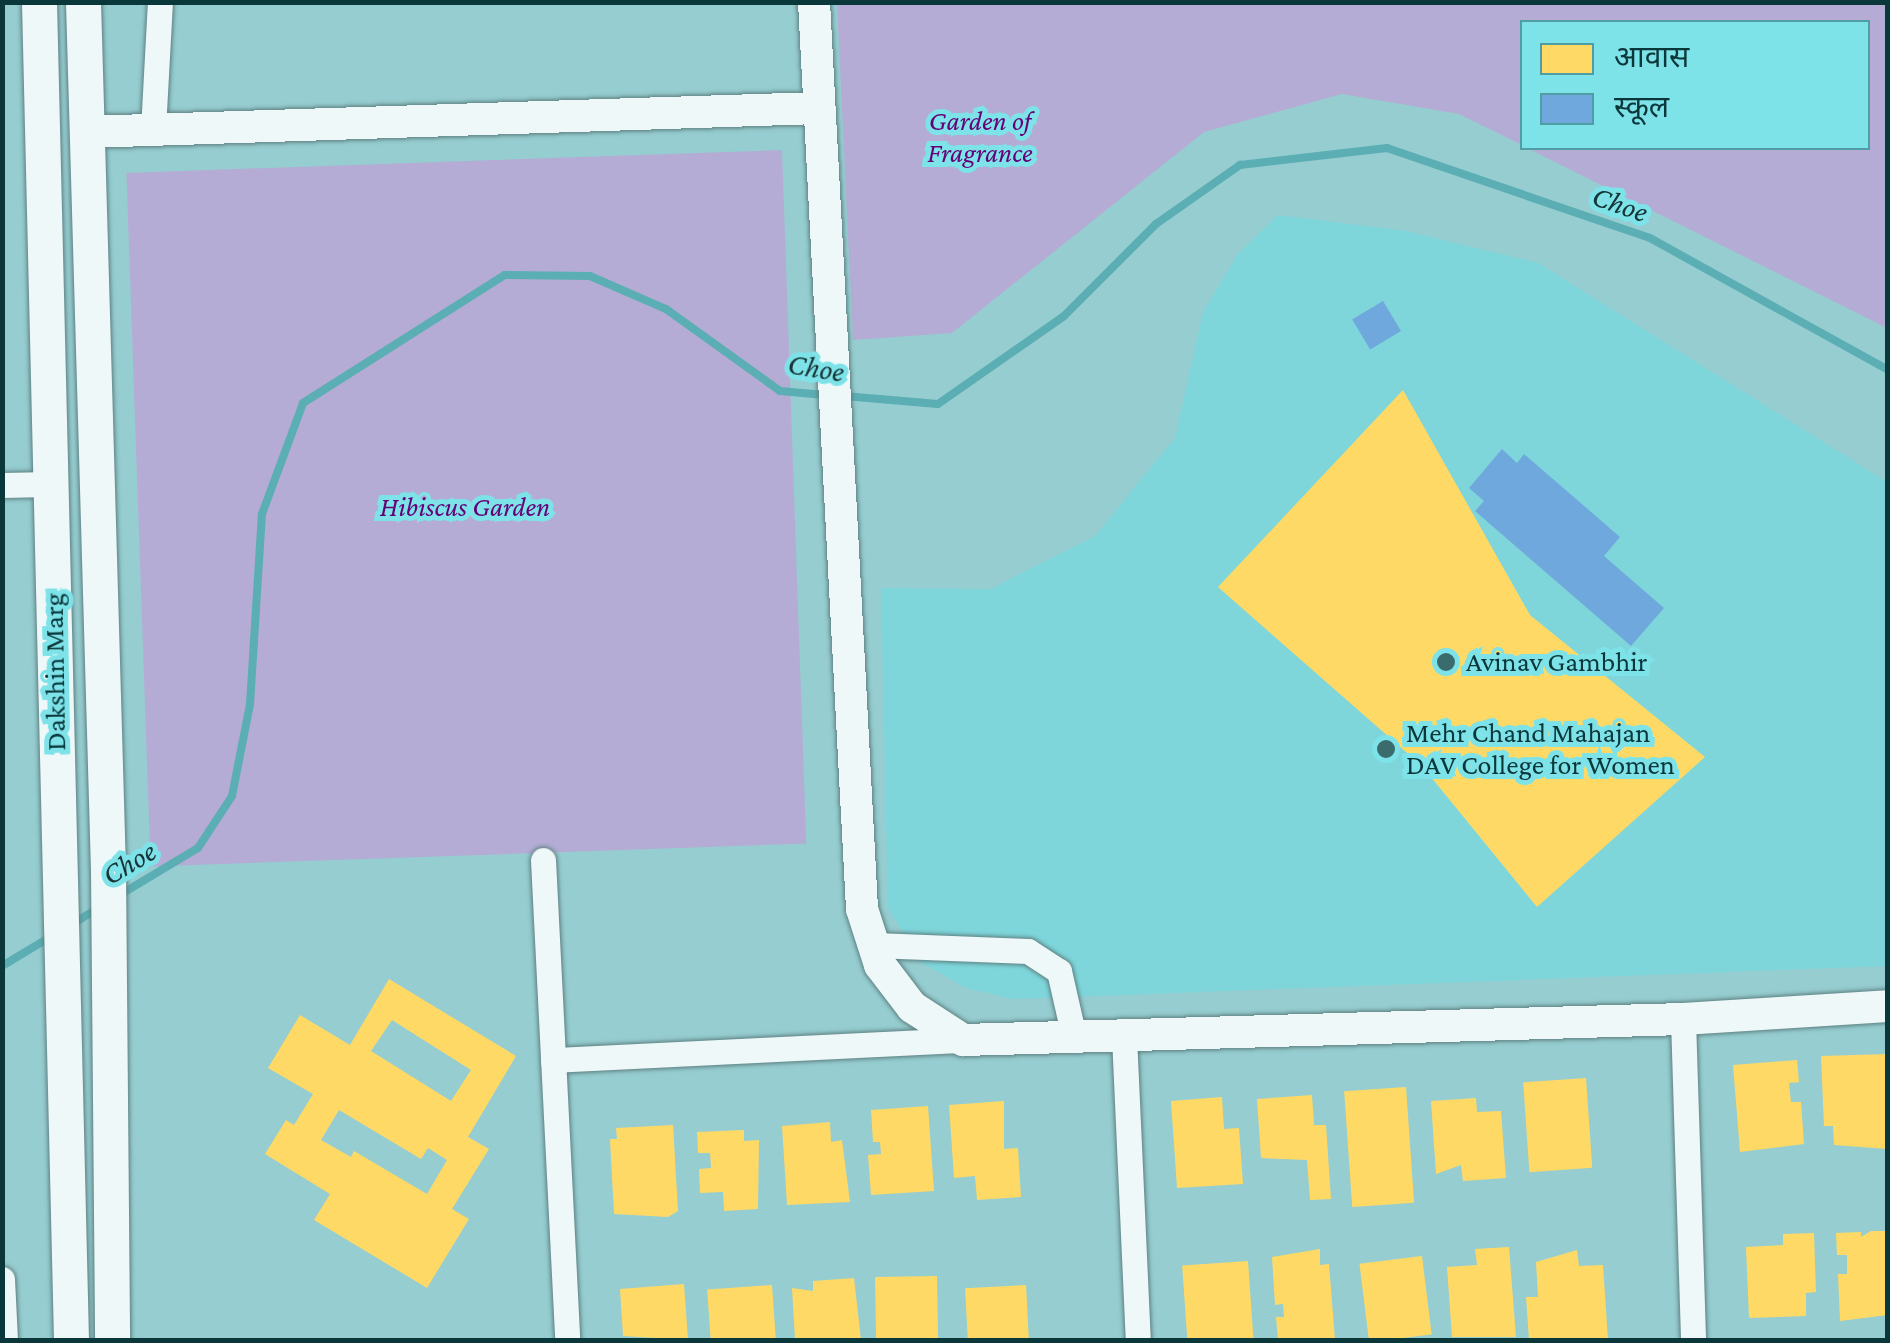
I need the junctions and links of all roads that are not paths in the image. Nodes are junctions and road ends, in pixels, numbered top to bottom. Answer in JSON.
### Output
{"nodes":[{"id":1,"x":39,"y":2,"type":"edge"},
{"id":2,"x":83,"y":2,"type":"edge"},
{"id":3,"x":160,"y":2,"type":"edge"},
{"id":4,"x":814,"y":2,"type":"edge"},
{"id":5,"x":819,"y":108,"type":"junction"},
{"id":6,"x":153,"y":130,"type":"junction"},
{"id":7,"x":87,"y":132,"type":"junction"},
{"id":8,"x":50,"y":484,"type":"junction"},
{"id":9,"x":2,"y":486,"type":"edge"},
{"id":10,"x":542,"y":860,"type":"dead end"},
{"id":11,"x":874,"y":946,"type":"junction"},
{"id":12,"x":1888,"y":1006,"type":"edge"},
{"id":13,"x":1683,"y":1019,"type":"junction"},
{"id":14,"x":1124,"y":1036,"type":"junction"},
{"id":15,"x":1074,"y":1037,"type":"junction"},
{"id":16,"x":964,"y":1040,"type":"junction"},
{"id":17,"x":554,"y":1060,"type":"junction"},
{"id":18,"x":2,"y":1280,"type":"edge"},
{"id":19,"x":6,"y":1340,"type":"edge"},
{"id":20,"x":71,"y":1340,"type":"edge"},
{"id":21,"x":112,"y":1340,"type":"edge"},
{"id":22,"x":567,"y":1340,"type":"edge"},
{"id":23,"x":1138,"y":1340,"type":"edge"},
{"id":24,"x":1693,"y":1340,"type":"edge"}],
"edges":[{"from":1,"to":8,"type":"main road","name":"Dakshin Marg"},
{"from":2,"to":7,"type":"main road","name":"Dakshin Marg"},
{"from":3,"to":6,"type":"street"},
{"from":4,"to":5,"type":"street"},
{"from":5,"to":6,"type":"street"},
{"from":5,"to":11,"type":"street"},
{"from":6,"to":7,"type":"street"},
{"from":7,"to":21,"type":"main road","name":"Dakshin Marg"},
{"from":8,"to":9,"type":"street"},
{"from":8,"to":20,"type":"main road","name":"Dakshin Marg"},
{"from":10,"to":17,"type":"street"},
{"from":11,"to":15,"type":"street"},
{"from":11,"to":16,"type":"street"},
{"from":12,"to":13,"type":"street"},
{"from":13,"to":14,"type":"street"},
{"from":13,"to":24,"type":"street"},
{"from":14,"to":15,"type":"street"},
{"from":14,"to":23,"type":"street"},
{"from":15,"to":16,"type":"street"},
{"from":16,"to":17,"type":"street"},
{"from":17,"to":22,"type":"street"},
{"from":18,"to":19,"type":"street"}]}
